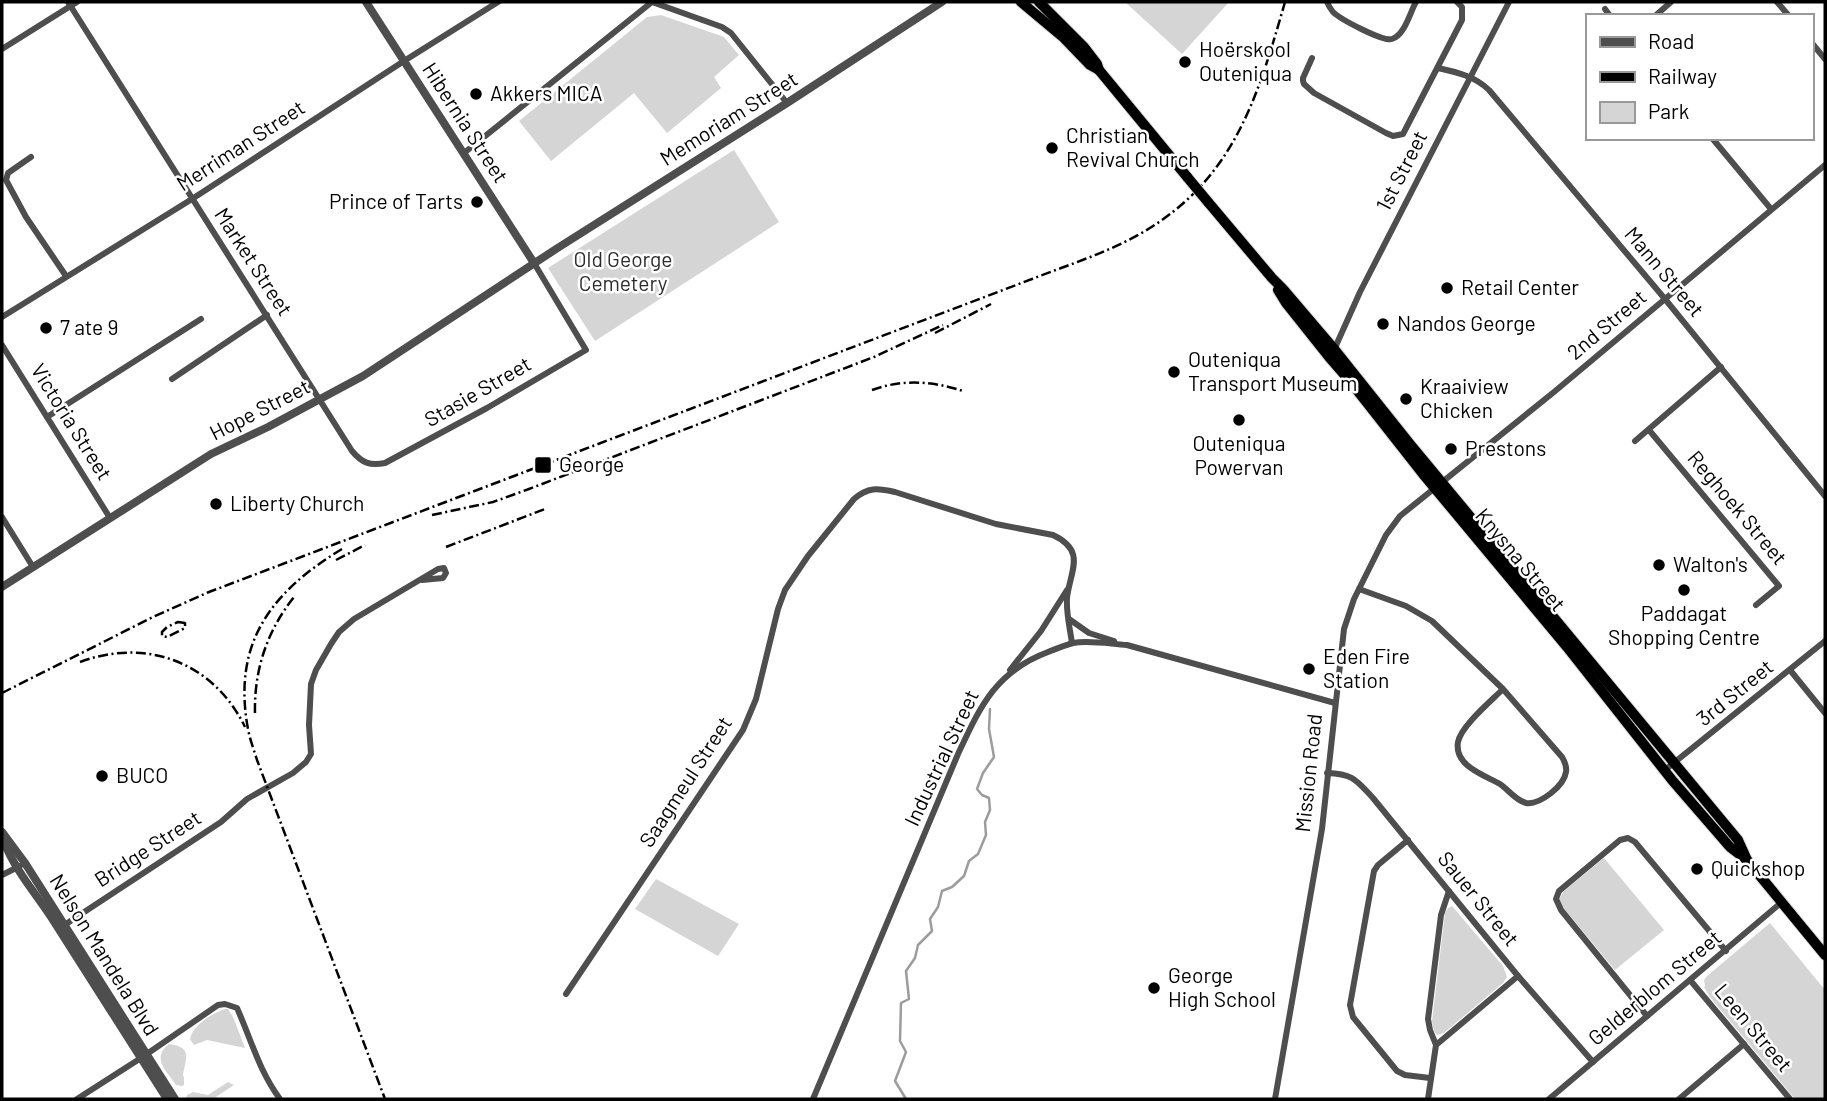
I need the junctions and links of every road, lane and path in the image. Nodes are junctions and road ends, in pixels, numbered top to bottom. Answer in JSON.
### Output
{"nodes":[{"id":1,"x":366,"y":2,"type":"edge"},
{"id":2,"x":498,"y":2,"type":"edge"},
{"id":3,"x":652,"y":2,"type":"edge"},
{"id":4,"x":942,"y":2,"type":"edge"},
{"id":5,"x":1021,"y":2,"type":"edge"},
{"id":6,"x":1039,"y":2,"type":"edge"},
{"id":7,"x":1327,"y":2,"type":"edge"},
{"id":8,"x":1416,"y":2,"type":"edge"},
{"id":9,"x":1457,"y":2,"type":"edge"},
{"id":10,"x":1509,"y":2,"type":"edge"},
{"id":11,"x":1671,"y":2,"type":"edge"},
{"id":12,"x":72,"y":3,"type":"edge"},
{"id":13,"x":1605,"y":9,"type":"dead end"},
{"id":14,"x":1609,"y":14,"type":"edge"},
{"id":15,"x":1657,"y":14,"type":"edge"},
{"id":16,"x":1813,"y":45,"type":"edge"},
{"id":17,"x":2,"y":49,"type":"edge"},
{"id":18,"x":1312,"y":58,"type":"dead end"},
{"id":19,"x":1825,"y":59,"type":"edge"},
{"id":20,"x":404,"y":61,"type":"junction"},
{"id":21,"x":1438,"y":68,"type":"junction"},
{"id":22,"x":1099,"y":70,"type":"junction"},
{"id":23,"x":1470,"y":77,"type":"junction"},
{"id":24,"x":787,"y":103,"type":"junction"},
{"id":25,"x":1714,"y":140,"type":"edge"},
{"id":26,"x":464,"y":153,"type":"junction"},
{"id":27,"x":31,"y":158,"type":"dead end"},
{"id":28,"x":1825,"y":165,"type":"edge"},
{"id":29,"x":192,"y":199,"type":"junction"},
{"id":30,"x":1771,"y":209,"type":"junction"},
{"id":31,"x":534,"y":263,"type":"junction"},
{"id":32,"x":66,"y":276,"type":"junction"},
{"id":33,"x":1665,"y":299,"type":"junction"},
{"id":34,"x":267,"y":315,"type":"junction"},
{"id":35,"x":2,"y":317,"type":"edge"},
{"id":36,"x":201,"y":319,"type":"dead end"},
{"id":37,"x":2,"y":345,"type":"edge"},
{"id":38,"x":1332,"y":354,"type":"junction"},
{"id":39,"x":1721,"y":368,"type":"junction"},
{"id":40,"x":172,"y":380,"type":"dead end"},
{"id":41,"x":320,"y":399,"type":"junction"},
{"id":42,"x":47,"y":416,"type":"junction"},
{"id":43,"x":1649,"y":430,"type":"junction"},
{"id":44,"x":1635,"y":441,"type":"dead end"},
{"id":45,"x":1438,"y":485,"type":"junction"},
{"id":46,"x":1825,"y":496,"type":"edge"},
{"id":47,"x":2,"y":517,"type":"edge"},
{"id":48,"x":110,"y":518,"type":"junction"},
{"id":49,"x":33,"y":567,"type":"junction"},
{"id":50,"x":422,"y":580,"type":"dead end"},
{"id":51,"x":2,"y":587,"type":"edge"},
{"id":52,"x":1069,"y":588,"type":"junction"},
{"id":53,"x":1359,"y":589,"type":"junction"},
{"id":54,"x":1756,"y":605,"type":"dead end"},
{"id":55,"x":1069,"y":619,"type":"junction"},
{"id":56,"x":1825,"y":641,"type":"edge"},
{"id":57,"x":1072,"y":643,"type":"junction"},
{"id":58,"x":1127,"y":645,"type":"junction"},
{"id":59,"x":1790,"y":670,"type":"junction"},
{"id":60,"x":1005,"y":677,"type":"junction"},
{"id":61,"x":1503,"y":689,"type":"junction"},
{"id":62,"x":1335,"y":703,"type":"junction"},
{"id":63,"x":1825,"y":713,"type":"edge"},
{"id":64,"x":1670,"y":767,"type":"junction"},
{"id":65,"x":1327,"y":774,"type":"junction"},
{"id":66,"x":2,"y":834,"type":"edge"},
{"id":67,"x":1408,"y":841,"type":"junction"},
{"id":68,"x":21,"y":865,"type":"junction"},
{"id":69,"x":2,"y":875,"type":"edge"},
{"id":70,"x":1449,"y":891,"type":"junction"},
{"id":71,"x":1783,"y":902,"type":"junction"},
{"id":72,"x":62,"y":927,"type":"junction"},
{"id":73,"x":1726,"y":951,"type":"junction"},
{"id":74,"x":1825,"y":955,"type":"edge"},
{"id":75,"x":1518,"y":976,"type":"junction"},
{"id":76,"x":1690,"y":980,"type":"junction"},
{"id":77,"x":566,"y":994,"type":"dead end"},
{"id":78,"x":1647,"y":1016,"type":"junction"},
{"id":79,"x":1744,"y":1044,"type":"junction"},
{"id":80,"x":1436,"y":1045,"type":"junction"},
{"id":81,"x":144,"y":1056,"type":"junction"},
{"id":82,"x":1593,"y":1062,"type":"junction"},
{"id":83,"x":1430,"y":1078,"type":"junction"},
{"id":84,"x":76,"y":1099,"type":"edge"},
{"id":85,"x":167,"y":1099,"type":"edge"},
{"id":86,"x":175,"y":1099,"type":"edge"},
{"id":87,"x":280,"y":1099,"type":"edge"},
{"id":88,"x":813,"y":1099,"type":"edge"},
{"id":89,"x":1275,"y":1099,"type":"edge"},
{"id":90,"x":1428,"y":1099,"type":"edge"},
{"id":91,"x":1549,"y":1099,"type":"edge"},
{"id":92,"x":1679,"y":1099,"type":"edge"},
{"id":93,"x":1790,"y":1099,"type":"edge"}],
"edges":[{"from":1,"to":20,"type":"street","name":"Hibernia Street"},
{"from":2,"to":20,"type":"street","name":"Merriman Street"},
{"from":3,"to":24,"type":"street"},
{"from":3,"to":26,"type":"street"},
{"from":4,"to":24,"type":"street","name":"Memoriam Street"},
{"from":5,"to":22,"type":"highway"},
{"from":6,"to":22,"type":"highway"},
{"from":7,"to":8,"type":"street"},
{"from":9,"to":21,"type":"street"},
{"from":10,"to":23,"type":"street","name":"1st Street"},
{"from":11,"to":15,"type":"street"},
{"from":12,"to":17,"type":"street"},
{"from":12,"to":29,"type":"street","name":"Market Street"},
{"from":13,"to":14,"type":"street"},
{"from":16,"to":19,"type":"street"},
{"from":18,"to":21,"type":"street"},
{"from":20,"to":26,"type":"street","name":"Hibernia Street"},
{"from":20,"to":29,"type":"street","name":"Merriman Street"},
{"from":21,"to":23,"type":"street"},
{"from":22,"to":38,"type":"highway","name":"Knysna Street","bridge":true},
{"from":23,"to":33,"type":"street","name":"Mann Street"},
{"from":23,"to":38,"type":"street","name":"1st Street"},
{"from":24,"to":31,"type":"street","name":"Memoriam Street"},
{"from":25,"to":30,"type":"street"},
{"from":26,"to":31,"type":"street","name":"Hibernia Street"},
{"from":27,"to":32,"type":"street"},
{"from":28,"to":30,"type":"street","name":"2nd Street"},
{"from":29,"to":32,"type":"street","name":"Merriman Street"},
{"from":29,"to":34,"type":"street","name":"Market Street"},
{"from":30,"to":33,"type":"street","name":"2nd Street"},
{"from":31,"to":41,"type":"street","name":"Hope Street"},
{"from":31,"to":41,"type":"street","name":"Stasie Street"},
{"from":32,"to":35,"type":"street","name":"Merriman Street"},
{"from":33,"to":39,"type":"street","name":"Mann Street"},
{"from":33,"to":45,"type":"street","name":"2nd Street"},
{"from":34,"to":40,"type":"street"},
{"from":34,"to":41,"type":"street","name":"Market Street"},
{"from":36,"to":42,"type":"street"},
{"from":37,"to":42,"type":"street","name":"Victoria Street"},
{"from":38,"to":45,"type":"highway","name":"Knysna Street"},
{"from":39,"to":43,"type":"street"},
{"from":39,"to":46,"type":"street","name":"Mann Street"},
{"from":41,"to":48,"type":"street","name":"Hope Street"},
{"from":42,"to":48,"type":"street","name":"Victoria Street"},
{"from":43,"to":44,"type":"street"},
{"from":43,"to":54,"type":"street","name":"Reghoek Street"},
{"from":45,"to":53,"type":"street","name":"Mission Road"},
{"from":45,"to":64,"type":"highway","name":"Knysna Street"},
{"from":47,"to":49,"type":"street"},
{"from":48,"to":49,"type":"street","name":"Hope Street"},
{"from":49,"to":51,"type":"street","name":"Hope Street"},
{"from":50,"to":72,"type":"street","name":"Bridge Street"},
{"from":52,"to":55,"type":"street","name":"Saagmeul Street"},
{"from":52,"to":60,"type":"street"},
{"from":52,"to":77,"type":"street","name":"Saagmeul Street"},
{"from":53,"to":61,"type":"street"},
{"from":53,"to":62,"type":"street","name":"Mission Road"},
{"from":55,"to":57,"type":"street","name":"Saagmeul Street"},
{"from":55,"to":58,"type":"street"},
{"from":56,"to":59,"type":"street","name":"3rd Street"},
{"from":57,"to":58,"type":"street","name":"Industrial Street"},
{"from":57,"to":60,"type":"street","name":"Industrial Street"},
{"from":58,"to":62,"type":"street","name":"Industrial Street"},
{"from":59,"to":63,"type":"street"},
{"from":59,"to":64,"type":"street","name":"3rd Street"},
{"from":60,"to":88,"type":"street","name":"Industrial Street"},
{"from":61,"to":61,"type":"street"},
{"from":62,"to":65,"type":"street","name":"Mission Road"},
{"from":64,"to":71,"type":"highway","name":"Knysna Street"},
{"from":65,"to":67,"type":"street","name":"Sauer Street"},
{"from":65,"to":89,"type":"street","name":"Mission Road"},
{"from":66,"to":68,"type":"street","name":"Nelson Mandela Blvd"},
{"from":67,"to":70,"type":"street","name":"Sauer Street"},
{"from":67,"to":83,"type":"street"},
{"from":68,"to":69,"type":"street"},
{"from":68,"to":72,"type":"street","name":"Nelson Mandela Blvd"},
{"from":70,"to":75,"type":"street","name":"Sauer Street"},
{"from":70,"to":80,"type":"street"},
{"from":71,"to":73,"type":"street","name":"Gelderblom Street"},
{"from":71,"to":74,"type":"highway","name":"Knysna Street"},
{"from":72,"to":81,"type":"street","name":"Nelson Mandela Blvd"},
{"from":73,"to":76,"type":"street","name":"Gelderblom Street"},
{"from":73,"to":78,"type":"street"},
{"from":75,"to":80,"type":"street"},
{"from":75,"to":82,"type":"street","name":"Sauer Street"},
{"from":76,"to":78,"type":"street","name":"Gelderblom Street"},
{"from":76,"to":79,"type":"street","name":"Leen Street"},
{"from":78,"to":82,"type":"street","name":"Gelderblom Street"},
{"from":79,"to":92,"type":"street"},
{"from":79,"to":93,"type":"street","name":"Leen Street"},
{"from":80,"to":83,"type":"street"},
{"from":81,"to":84,"type":"street"},
{"from":81,"to":85,"type":"street","name":"Nelson Mandela Blvd"},
{"from":81,"to":86,"type":"street","name":"Nelson Mandela Blvd"},
{"from":81,"to":87,"type":"street"},
{"from":82,"to":91,"type":"street","name":"Gelderblom Street"},
{"from":83,"to":90,"type":"street"}]}
